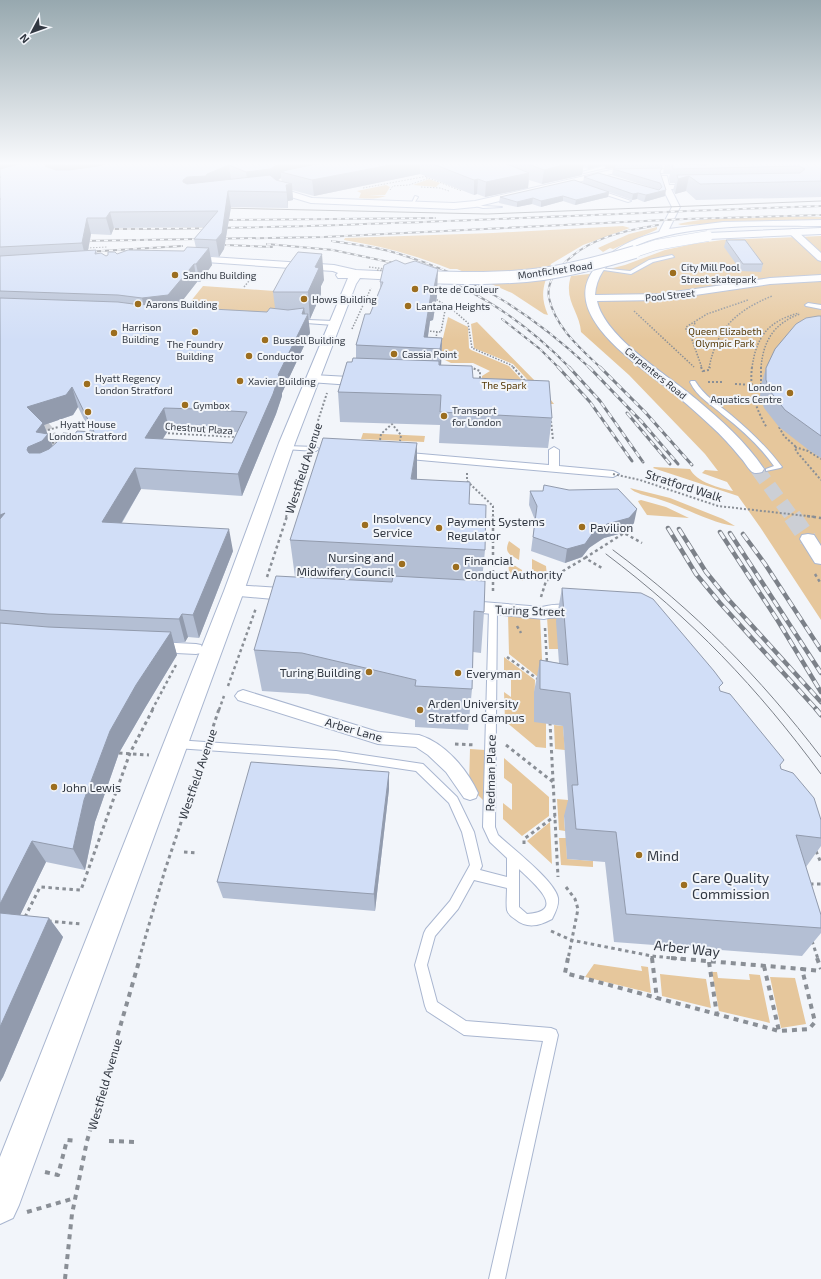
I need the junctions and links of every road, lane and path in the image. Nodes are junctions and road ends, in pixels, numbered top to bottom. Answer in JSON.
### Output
{"nodes":[{"id":1,"x":668,"y":222,"type":"edge"},
{"id":2,"x":821,"y":223,"type":"edge"},
{"id":3,"x":821,"y":231,"type":"edge"},
{"id":4,"x":793,"y":232,"type":"junction"},
{"id":5,"x":662,"y":234,"type":"junction"},
{"id":6,"x":107,"y":247,"type":"dead end"},
{"id":7,"x":82,"y":248,"type":"edge"},
{"id":8,"x":672,"y":256,"type":"dead end"},
{"id":9,"x":821,"y":258,"type":"edge"},
{"id":10,"x":170,"y":260,"type":"edge"},
{"id":11,"x":599,"y":269,"type":"junction"},
{"id":12,"x":356,"y":274,"type":"junction"},
{"id":13,"x":252,"y":278,"type":"dead end"},
{"id":14,"x":821,"y":278,"type":"edge"},
{"id":15,"x":374,"y":283,"type":"dead end"},
{"id":16,"x":244,"y":287,"type":"dead end"},
{"id":17,"x":775,"y":294,"type":"dead end"},
{"id":18,"x":430,"y":296,"type":"edge"},
{"id":19,"x":590,"y":298,"type":"junction"},
{"id":20,"x":748,"y":300,"type":"dead end"},
{"id":21,"x":446,"y":305,"type":"junction"},
{"id":22,"x":808,"y":305,"type":"dead end"},
{"id":23,"x":821,"y":307,"type":"edge"},
{"id":24,"x":634,"y":311,"type":"dead end"},
{"id":25,"x":802,"y":313,"type":"dead end"},
{"id":26,"x":797,"y":315,"type":"dead end"},
{"id":27,"x":697,"y":321,"type":"junction"},
{"id":28,"x":299,"y":322,"type":"edge"},
{"id":29,"x":308,"y":322,"type":"joint"},
{"id":30,"x":334,"y":323,"type":"junction"},
{"id":31,"x":421,"y":330,"type":"edge"},
{"id":32,"x":437,"y":331,"type":"junction"},
{"id":33,"x":350,"y":333,"type":"dead end"},
{"id":34,"x":690,"y":334,"type":"junction"},
{"id":35,"x":435,"y":344,"type":"edge"},
{"id":36,"x":463,"y":367,"type":"edge"},
{"id":37,"x":694,"y":367,"type":"dead end"},
{"id":38,"x":703,"y":371,"type":"junction"},
{"id":39,"x":702,"y":376,"type":"dead end"},
{"id":40,"x":313,"y":379,"type":"junction"},
{"id":41,"x":332,"y":380,"type":"junction"},
{"id":42,"x":705,"y":381,"type":"dead end"},
{"id":43,"x":381,"y":382,"type":"edge"},
{"id":44,"x":693,"y":382,"type":"dead end"},
{"id":45,"x":722,"y":382,"type":"dead end"},
{"id":46,"x":480,"y":384,"type":"edge"},
{"id":47,"x":735,"y":384,"type":"dead end"},
{"id":48,"x":752,"y":385,"type":"junction"},
{"id":49,"x":761,"y":385,"type":"dead end"},
{"id":50,"x":530,"y":386,"type":"edge"},
{"id":51,"x":550,"y":414,"type":"edge"},
{"id":52,"x":92,"y":427,"type":"edge"},
{"id":53,"x":779,"y":427,"type":"dead end"},
{"id":54,"x":767,"y":428,"type":"dead end"},
{"id":55,"x":48,"y":430,"type":"dead end"},
{"id":56,"x":159,"y":432,"type":"edge"},
{"id":57,"x":170,"y":433,"type":"junction"},
{"id":58,"x":208,"y":435,"type":"junction"},
{"id":59,"x":239,"y":437,"type":"edge"},
{"id":60,"x":166,"y":440,"type":"edge"},
{"id":61,"x":380,"y":440,"type":"joint"},
{"id":62,"x":400,"y":441,"type":"joint"},
{"id":63,"x":40,"y":442,"type":"edge"},
{"id":64,"x":204,"y":442,"type":"edge"},
{"id":65,"x":56,"y":443,"type":"edge"},
{"id":66,"x":795,"y":446,"type":"junction"},
{"id":67,"x":286,"y":448,"type":"junction"},
{"id":68,"x":313,"y":449,"type":"junction"},
{"id":69,"x":328,"y":450,"type":"edge"},
{"id":70,"x":554,"y":450,"type":"joint"},
{"id":71,"x":395,"y":459,"type":"junction"},
{"id":72,"x":821,"y":459,"type":"edge"},
{"id":73,"x":468,"y":461,"type":"junction"},
{"id":74,"x":554,"y":468,"type":"junction"},
{"id":75,"x":763,"y":470,"type":"joint"},
{"id":76,"x":613,"y":474,"type":"joint"},
{"id":77,"x":821,"y":480,"type":"edge"},
{"id":78,"x":821,"y":518,"type":"edge"},
{"id":79,"x":808,"y":539,"type":"tunnel mouth"},
{"id":80,"x":642,"y":543,"type":"dead end"},
{"id":81,"x":586,"y":558,"type":"junction"},
{"id":82,"x":821,"y":559,"type":"edge"},
{"id":83,"x":602,"y":568,"type":"dead end"},
{"id":84,"x":234,"y":592,"type":"junction"},
{"id":85,"x":261,"y":594,"type":"junction"},
{"id":86,"x":311,"y":596,"type":"edge"},
{"id":87,"x":493,"y":604,"type":"junction"},
{"id":88,"x":444,"y":605,"type":"edge"},
{"id":89,"x":546,"y":610,"type":"junction"},
{"id":90,"x":590,"y":610,"type":"edge"},
{"id":91,"x":492,"y":646,"type":"junction"},
{"id":92,"x":141,"y":647,"type":"edge"},
{"id":93,"x":196,"y":649,"type":"dead end"},
{"id":94,"x":179,"y":661,"type":"dead end"},
{"id":95,"x":547,"y":666,"type":"edge"},
{"id":96,"x":542,"y":682,"type":"edge"},
{"id":97,"x":243,"y":696,"type":"dead end"},
{"id":98,"x":550,"y":718,"type":"edge"},
{"id":99,"x":491,"y":734,"type":"junction"},
{"id":100,"x":175,"y":744,"type":"junction"},
{"id":101,"x":206,"y":746,"type":"junction"},
{"id":102,"x":119,"y":753,"type":"dead end"},
{"id":103,"x":130,"y":753,"type":"junction"},
{"id":104,"x":146,"y":754,"type":"dead end"},
{"id":105,"x":553,"y":782,"type":"junction"},
{"id":106,"x":470,"y":793,"type":"dead end"},
{"id":107,"x":555,"y":816,"type":"junction"},
{"id":108,"x":524,"y":840,"type":"dead end"},
{"id":109,"x":815,"y":849,"type":"edge"},
{"id":110,"x":184,"y":852,"type":"dead end"},
{"id":111,"x":198,"y":853,"type":"dead end"},
{"id":112,"x":513,"y":856,"type":"junction"},
{"id":113,"x":821,"y":863,"type":"edge"},
{"id":114,"x":472,"y":874,"type":"junction"},
{"id":115,"x":558,"y":879,"type":"dead end"},
{"id":116,"x":513,"y":884,"type":"junction"},
{"id":117,"x":563,"y":884,"type":"dead end"},
{"id":118,"x":807,"y":884,"type":"edge"},
{"id":119,"x":821,"y":884,"type":"edge"},
{"id":120,"x":19,"y":917,"type":"edge"},
{"id":121,"x":24,"y":918,"type":"junction"},
{"id":122,"x":32,"y":919,"type":"edge"},
{"id":123,"x":46,"y":920,"type":"edge"},
{"id":124,"x":82,"y":924,"type":"dead end"},
{"id":125,"x":810,"y":933,"type":"edge"},
{"id":126,"x":571,"y":940,"type":"junction"},
{"id":127,"x":652,"y":956,"type":"junction"},
{"id":128,"x":709,"y":962,"type":"junction"},
{"id":129,"x":764,"y":966,"type":"junction"},
{"id":130,"x":802,"y":969,"type":"junction"},
{"id":131,"x":821,"y":970,"type":"edge"},
{"id":132,"x":657,"y":999,"type":"junction"},
{"id":133,"x":718,"y":1015,"type":"junction"},
{"id":134,"x":779,"y":1031,"type":"junction"},
{"id":135,"x":77,"y":1141,"type":"dead end"},
{"id":136,"x":109,"y":1141,"type":"dead end"},
{"id":137,"x":137,"y":1142,"type":"dead end"},
{"id":138,"x":45,"y":1172,"type":"dead end"},
{"id":139,"x":75,"y":1198,"type":"junction"},
{"id":140,"x":0,"y":1205,"type":"edge"},
{"id":141,"x":37,"y":1210,"type":"dead end"},
{"id":142,"x":65,"y":1279,"type":"edge"},
{"id":143,"x":497,"y":1279,"type":"edge"}],
"edges":[{"from":1,"to":5,"type":"street"},
{"from":2,"to":5,"type":"street"},
{"from":3,"to":4,"type":"street","name":"Montfichet Road"},
{"from":4,"to":9,"type":"street"},
{"from":4,"to":12,"type":"street","name":"Montfichet Road","bridge":true},
{"from":5,"to":11,"type":"street"},
{"from":6,"to":7,"type":"path"},
{"from":8,"to":11,"type":"lane"},
{"from":10,"to":12,"type":"street","name":"Montfichet Road"},
{"from":11,"to":19,"type":"street"},
{"from":12,"to":30,"type":"street","name":"Westfield Avenue"},
{"from":13,"to":16,"type":"path"},
{"from":14,"to":19,"type":"street","name":"Pool Street"},
{"from":15,"to":33,"type":"path"},
{"from":17,"to":38,"type":"path"},
{"from":18,"to":21,"type":"path"},
{"from":19,"to":75,"type":"street","name":"Carpenters Road"},
{"from":20,"to":27,"type":"path"},
{"from":21,"to":32,"type":"path"},
{"from":21,"to":50,"type":"path"},
{"from":22,"to":23,"type":"lane"},
{"from":24,"to":37,"type":"path"},
{"from":25,"to":48,"type":"path"},
{"from":26,"to":49,"type":"path"},
{"from":27,"to":34,"type":"path"},
{"from":27,"to":34,"type":"path"},
{"from":28,"to":29,"type":"street"},
{"from":29,"to":30,"type":"lane"},
{"from":30,"to":40,"type":"street","name":"Westfield Avenue"},
{"from":31,"to":32,"type":"path"},
{"from":32,"to":35,"type":"path"},
{"from":34,"to":38,"type":"path"},
{"from":36,"to":46,"type":"path"},
{"from":38,"to":39,"type":"path"},
{"from":40,"to":41,"type":"street"},
{"from":40,"to":67,"type":"street","name":"Westfield Avenue"},
{"from":41,"to":43,"type":"street"},
{"from":41,"to":68,"type":"path","name":"Westfield Avenue"},
{"from":42,"to":45,"type":"path"},
{"from":44,"to":75,"type":"lane"},
{"from":47,"to":48,"type":"path"},
{"from":48,"to":54,"type":"path"},
{"from":51,"to":70,"type":"path"},
{"from":52,"to":55,"type":"path"},
{"from":53,"to":66,"type":"path"},
{"from":56,"to":57,"type":"path","name":"Chestnut Plaza"},
{"from":57,"to":58,"type":"path","name":"Chestnut Plaza"},
{"from":57,"to":60,"type":"path"},
{"from":58,"to":59,"type":"path","name":"Chestnut Plaza"},
{"from":58,"to":64,"type":"path"},
{"from":61,"to":62,"type":"path"},
{"from":61,"to":71,"type":"street"},
{"from":62,"to":71,"type":"street"},
{"from":63,"to":65,"type":"path"},
{"from":66,"to":72,"type":"path"},
{"from":66,"to":77,"type":"path"},
{"from":67,"to":68,"type":"lane"},
{"from":67,"to":84,"type":"street","name":"Westfield Avenue"},
{"from":68,"to":69,"type":"street"},
{"from":68,"to":85,"type":"path","name":"Westfield Avenue"},
{"from":70,"to":74,"type":"street"},
{"from":71,"to":73,"type":"street"},
{"from":73,"to":74,"type":"street"},
{"from":73,"to":87,"type":"path"},
{"from":74,"to":76,"type":"street"},
{"from":76,"to":78,"type":"path","name":"Stratford Walk","bridge":true},
{"from":79,"to":82,"type":"street"},
{"from":80,"to":81,"type":"path"},
{"from":81,"to":83,"type":"path"},
{"from":81,"to":89,"type":"path"},
{"from":84,"to":85,"type":"street"},
{"from":84,"to":100,"type":"street","name":"Westfield Avenue"},
{"from":85,"to":86,"type":"street"},
{"from":85,"to":101,"type":"path","name":"Westfield Avenue"},
{"from":87,"to":88,"type":"street","name":"Turing Street"},
{"from":87,"to":89,"type":"street","name":"Turing Street"},
{"from":87,"to":91,"type":"lane","name":"Redman Place"},
{"from":89,"to":90,"type":"street","name":"Turing Street"},
{"from":89,"to":95,"type":"path"},
{"from":91,"to":96,"type":"path"},
{"from":91,"to":99,"type":"lane","name":"Redman Place"},
{"from":92,"to":93,"type":"street"},
{"from":94,"to":103,"type":"path"},
{"from":97,"to":106,"type":"street","name":"Arber Lane"},
{"from":98,"to":105,"type":"path"},
{"from":99,"to":105,"type":"path"},
{"from":99,"to":112,"type":"lane","name":"Redman Place"},
{"from":100,"to":101,"type":"lane"},
{"from":100,"to":140,"type":"street","name":"Westfield Avenue"},
{"from":101,"to":114,"type":"lane"},
{"from":101,"to":139,"type":"path","name":"Westfield Avenue"},
{"from":102,"to":103,"type":"path"},
{"from":103,"to":104,"type":"path"},
{"from":103,"to":121,"type":"path"},
{"from":105,"to":107,"type":"path"},
{"from":107,"to":108,"type":"path"},
{"from":107,"to":115,"type":"path"},
{"from":109,"to":113,"type":"path"},
{"from":110,"to":111,"type":"path"},
{"from":112,"to":116,"type":"lane","name":"Redman Place"},
{"from":112,"to":116,"type":"lane","name":"Redman Place"},
{"from":114,"to":116,"type":"lane"},
{"from":114,"to":143,"type":"lane"},
{"from":117,"to":126,"type":"path"},
{"from":118,"to":119,"type":"path"},
{"from":120,"to":121,"type":"path"},
{"from":121,"to":122,"type":"path"},
{"from":123,"to":124,"type":"path"},
{"from":125,"to":131,"type":"path"},
{"from":126,"to":127,"type":"path","name":"Arber Way"},
{"from":126,"to":132,"type":"path"},
{"from":127,"to":128,"type":"path","name":"Arber Way"},
{"from":127,"to":132,"type":"path"},
{"from":128,"to":129,"type":"path","name":"Arber Way"},
{"from":128,"to":133,"type":"path"},
{"from":129,"to":130,"type":"path","name":"Arber Way"},
{"from":129,"to":134,"type":"path"},
{"from":130,"to":131,"type":"path","name":"Arber Way"},
{"from":130,"to":134,"type":"path"},
{"from":132,"to":133,"type":"path"},
{"from":133,"to":134,"type":"path"},
{"from":135,"to":138,"type":"path"},
{"from":136,"to":137,"type":"path"},
{"from":139,"to":141,"type":"path"},
{"from":139,"to":142,"type":"path","name":"Westfield Avenue"}]}
